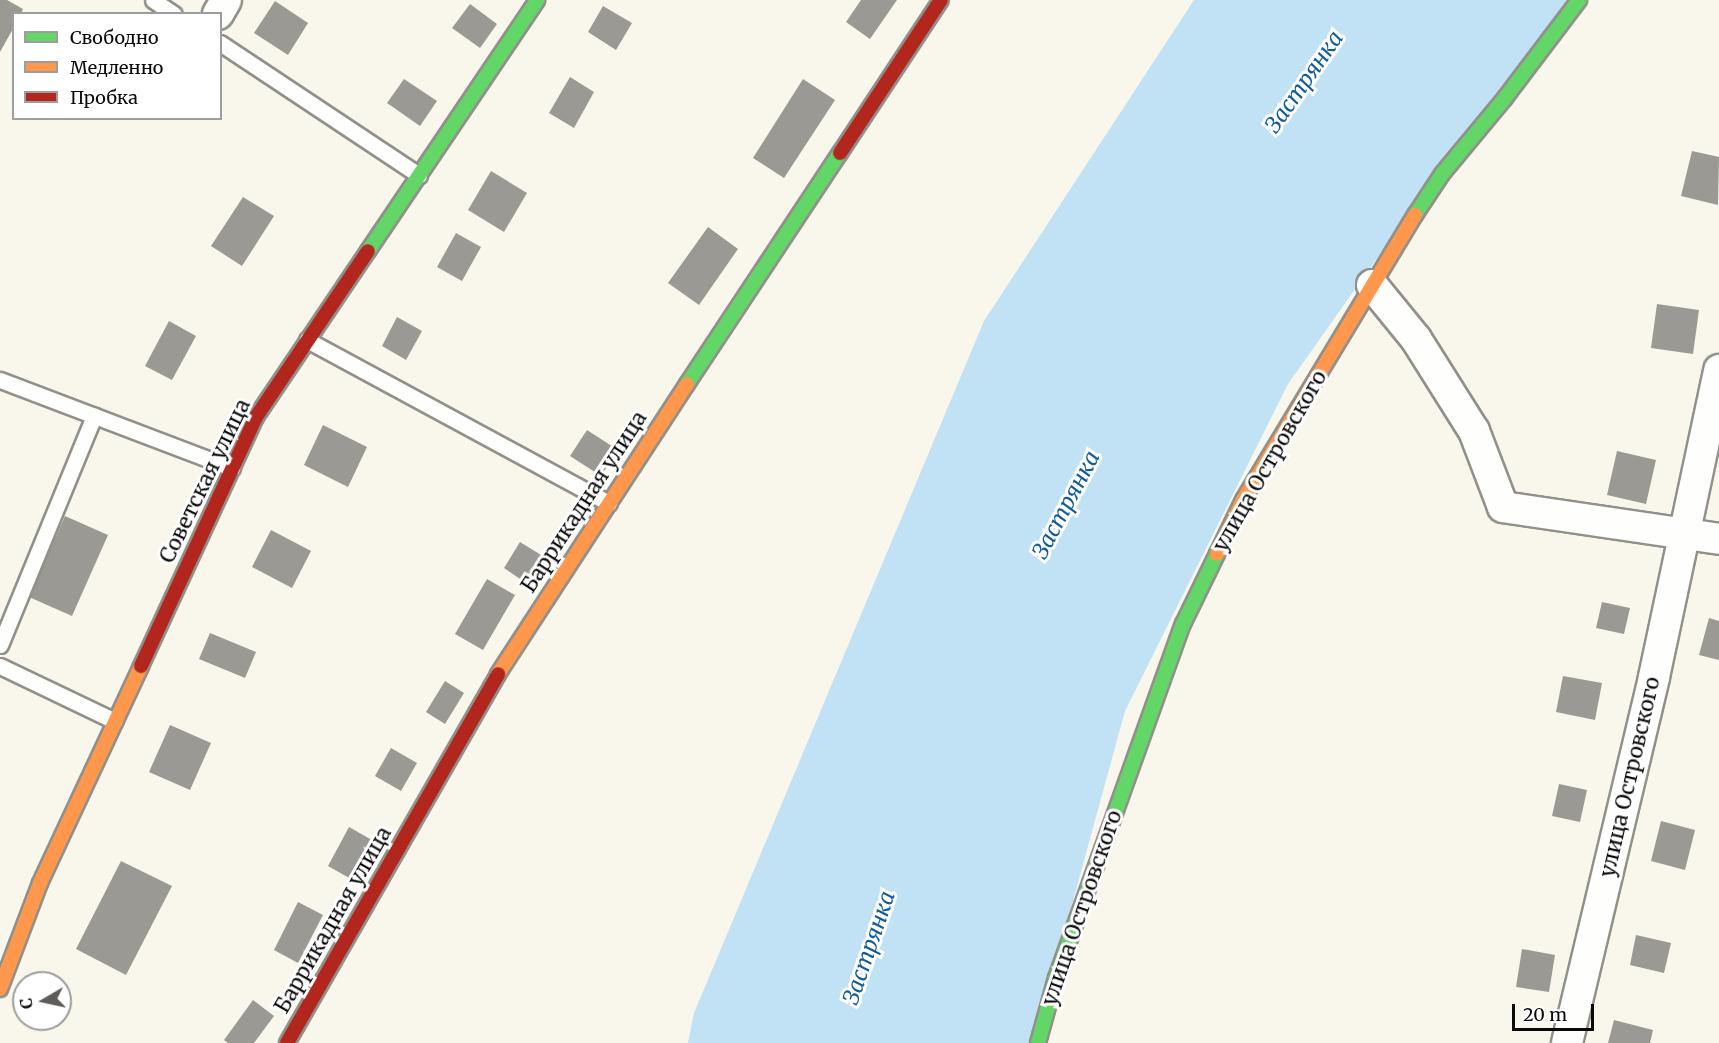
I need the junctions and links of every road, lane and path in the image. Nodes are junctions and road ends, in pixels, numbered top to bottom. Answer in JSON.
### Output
{"nodes":[{"id":1,"x":153,"y":0,"type":"edge"},
{"id":2,"x":537,"y":0,"type":"edge"},
{"id":3,"x":941,"y":0,"type":"edge"},
{"id":4,"x":1579,"y":0,"type":"edge"},
{"id":5,"x":171,"y":12,"type":"edge"},
{"id":6,"x":222,"y":44,"type":"edge"},
{"id":7,"x":419,"y":175,"type":"junction"},
{"id":8,"x":1372,"y":285,"type":"junction"},
{"id":9,"x":308,"y":340,"type":"junction"},
{"id":10,"x":1719,"y":370,"type":"edge"},
{"id":11,"x":0,"y":380,"type":"edge"},
{"id":12,"x":94,"y":416,"type":"junction"},
{"id":13,"x":232,"y":468,"type":"junction"},
{"id":14,"x":609,"y":503,"type":"junction"},
{"id":15,"x":1686,"y":533,"type":"junction"},
{"id":16,"x":1719,"y":539,"type":"edge"},
{"id":17,"x":0,"y":645,"type":"edge"},
{"id":18,"x":0,"y":666,"type":"edge"},
{"id":19,"x":115,"y":721,"type":"junction"},
{"id":20,"x":6,"y":955,"type":"edge"},
{"id":21,"x":0,"y":989,"type":"edge"},
{"id":22,"x":287,"y":1043,"type":"edge"},
{"id":23,"x":1038,"y":1043,"type":"edge"},
{"id":24,"x":1567,"y":1043,"type":"edge"}],
"edges":[{"from":1,"to":5,"type":"lane"},
{"from":2,"to":7,"type":"street","name":"Советская улица"},
{"from":3,"to":14,"type":"street","name":"Баррикадная улица"},
{"from":4,"to":8,"type":"street","name":"улица Островского"},
{"from":6,"to":7,"type":"lane"},
{"from":7,"to":9,"type":"street","name":"Советская улица"},
{"from":8,"to":15,"type":"street"},
{"from":8,"to":23,"type":"street","name":"улица Островского"},
{"from":9,"to":13,"type":"street","name":"Советская улица"},
{"from":9,"to":14,"type":"lane"},
{"from":10,"to":15,"type":"street","name":"улица Островского"},
{"from":11,"to":12,"type":"lane"},
{"from":12,"to":13,"type":"lane"},
{"from":12,"to":17,"type":"lane"},
{"from":13,"to":19,"type":"street","name":"Советская улица"},
{"from":14,"to":22,"type":"street","name":"Баррикадная улица"},
{"from":15,"to":16,"type":"street"},
{"from":15,"to":24,"type":"street","name":"улица Островского"},
{"from":18,"to":19,"type":"lane"},
{"from":19,"to":20,"type":"street","name":"Советская улица"},
{"from":20,"to":21,"type":"street","name":"Советская улица"}]}
